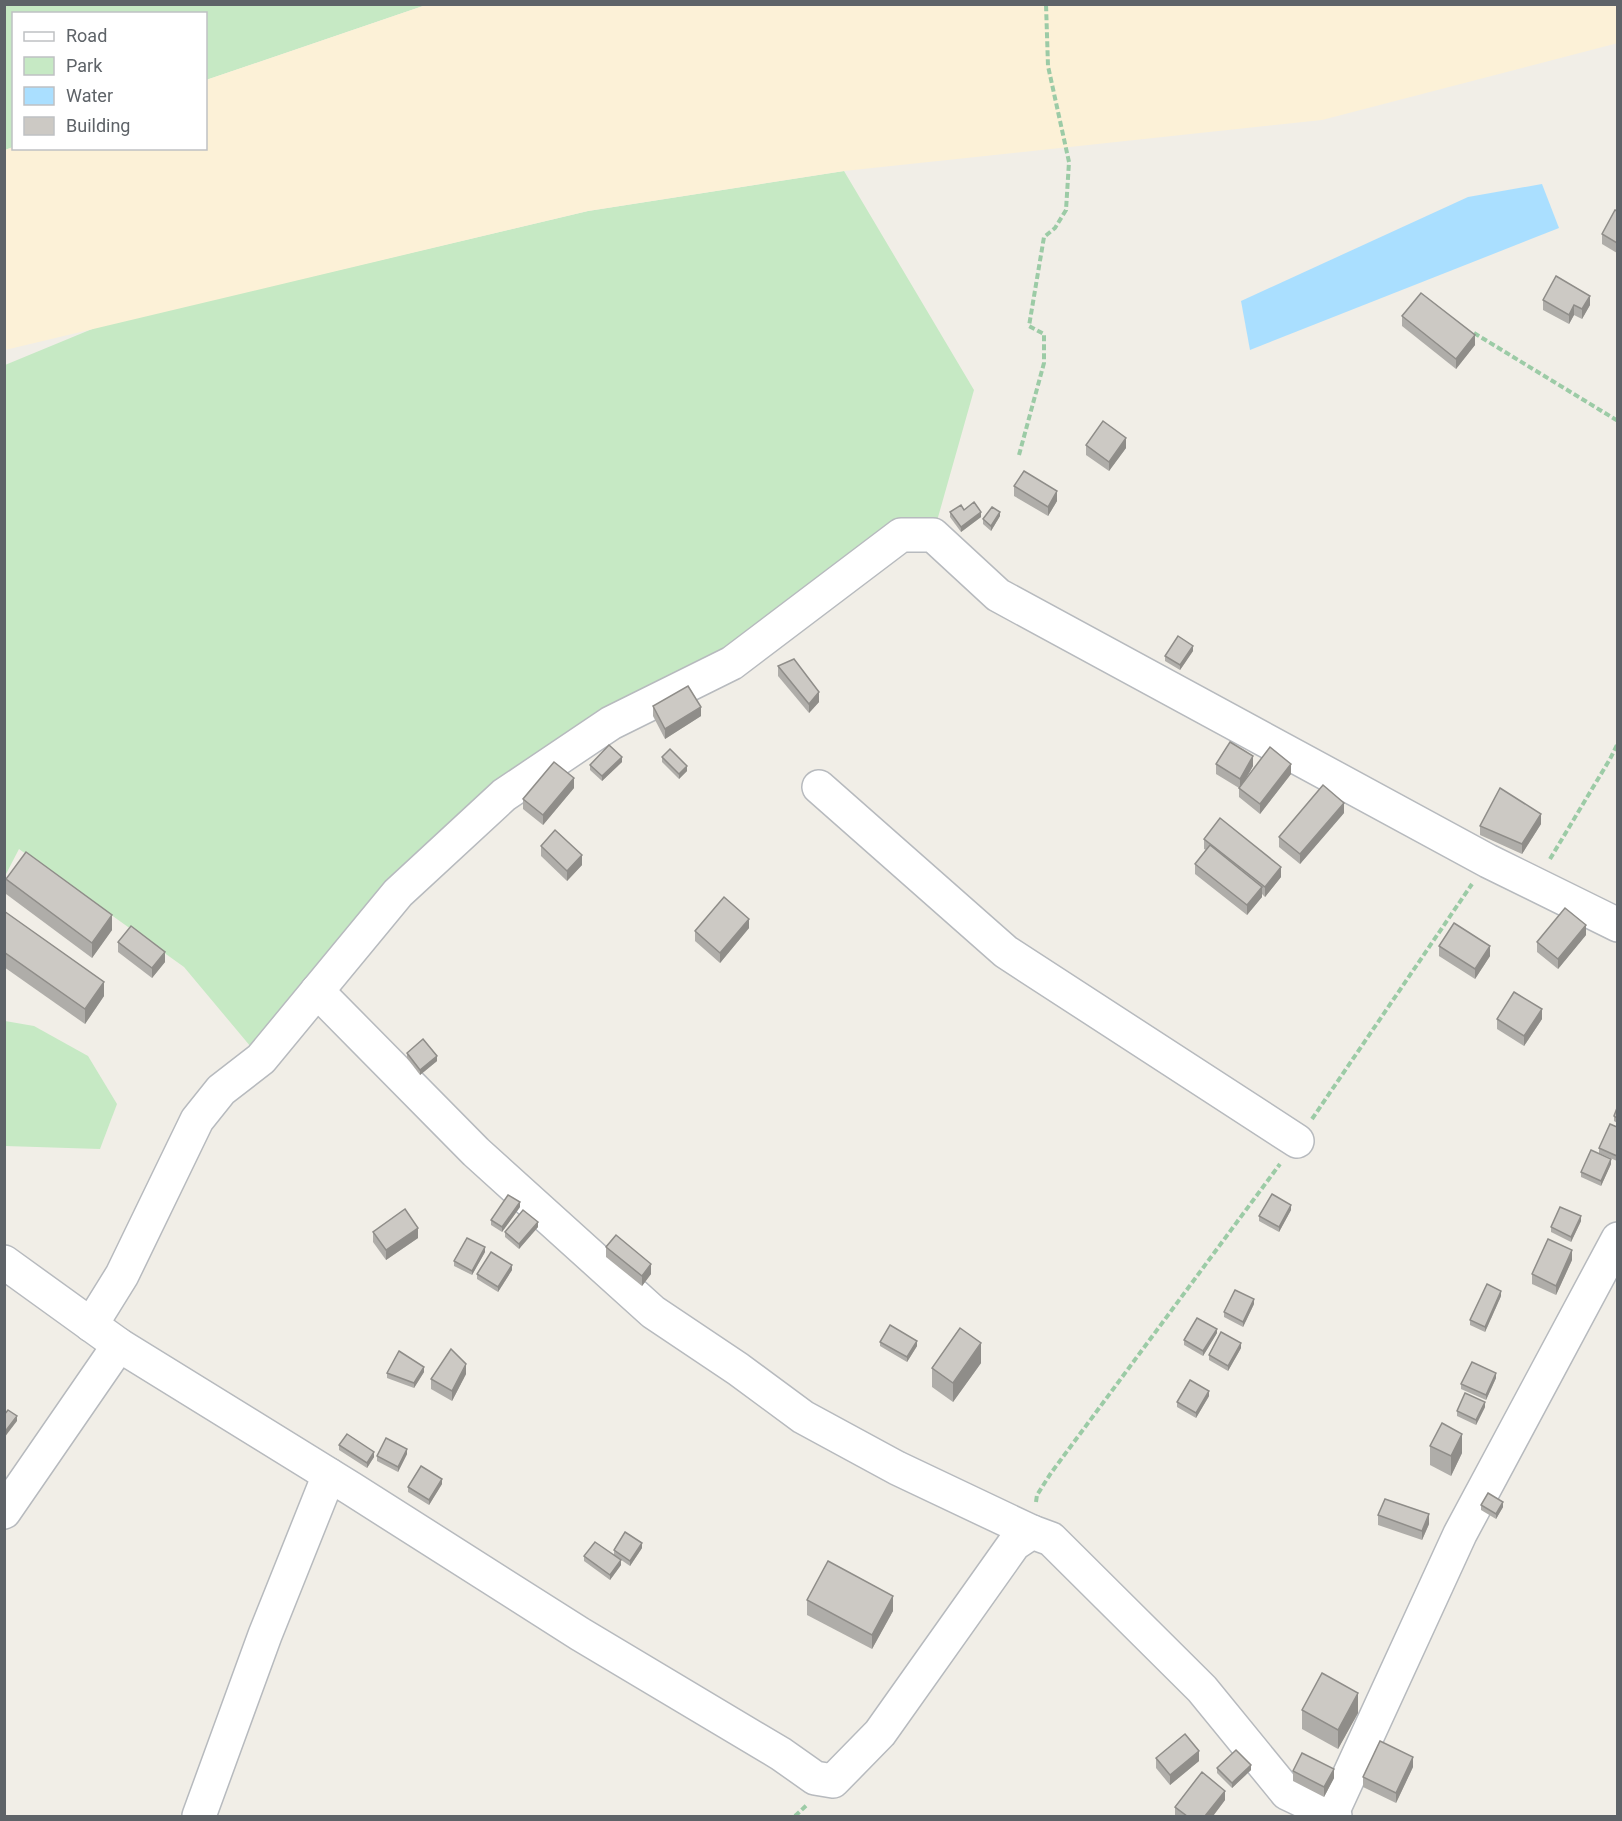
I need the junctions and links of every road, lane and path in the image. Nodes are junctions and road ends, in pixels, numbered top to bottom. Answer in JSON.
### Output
{"nodes":[{"id":1,"x":1046,"y":4,"type":"edge"},
{"id":2,"x":1474,"y":333,"type":"edge"},
{"id":3,"x":1617,"y":421,"type":"edge"},
{"id":4,"x":1019,"y":455,"type":"dead end"},
{"id":5,"x":1617,"y":743,"type":"edge"},
{"id":6,"x":819,"y":787,"type":"dead end"},
{"id":7,"x":1488,"y":861,"type":"junction"},
{"id":8,"x":1535,"y":885,"type":"junction"},
{"id":9,"x":1617,"y":926,"type":"edge"},
{"id":10,"x":317,"y":991,"type":"junction"},
{"id":11,"x":1297,"y":1141,"type":"junction"},
{"id":12,"x":1617,"y":1239,"type":"edge"},
{"id":13,"x":4,"y":1262,"type":"edge"},
{"id":14,"x":92,"y":1325,"type":"junction"},
{"id":15,"x":119,"y":1345,"type":"junction"},
{"id":16,"x":329,"y":1475,"type":"junction"},
{"id":17,"x":4,"y":1512,"type":"edge"},
{"id":18,"x":1032,"y":1532,"type":"junction"},
{"id":19,"x":200,"y":1816,"type":"edge"},
{"id":20,"x":1333,"y":1816,"type":"edge"}],
"edges":[{"from":1,"to":4,"type":"path"},
{"from":2,"to":3,"type":"path"},
{"from":5,"to":8,"type":"path"},
{"from":6,"to":11,"type":"street"},
{"from":7,"to":8,"type":"street"},
{"from":7,"to":10,"type":"street"},
{"from":7,"to":11,"type":"path"},
{"from":8,"to":9,"type":"street"},
{"from":10,"to":14,"type":"street"},
{"from":10,"to":18,"type":"street"},
{"from":11,"to":18,"type":"path"},
{"from":12,"to":20,"type":"street"},
{"from":13,"to":14,"type":"street"},
{"from":14,"to":15,"type":"street"},
{"from":15,"to":16,"type":"street"},
{"from":15,"to":17,"type":"street"},
{"from":16,"to":18,"type":"street"},
{"from":16,"to":19,"type":"street"},
{"from":18,"to":20,"type":"street"}]}
